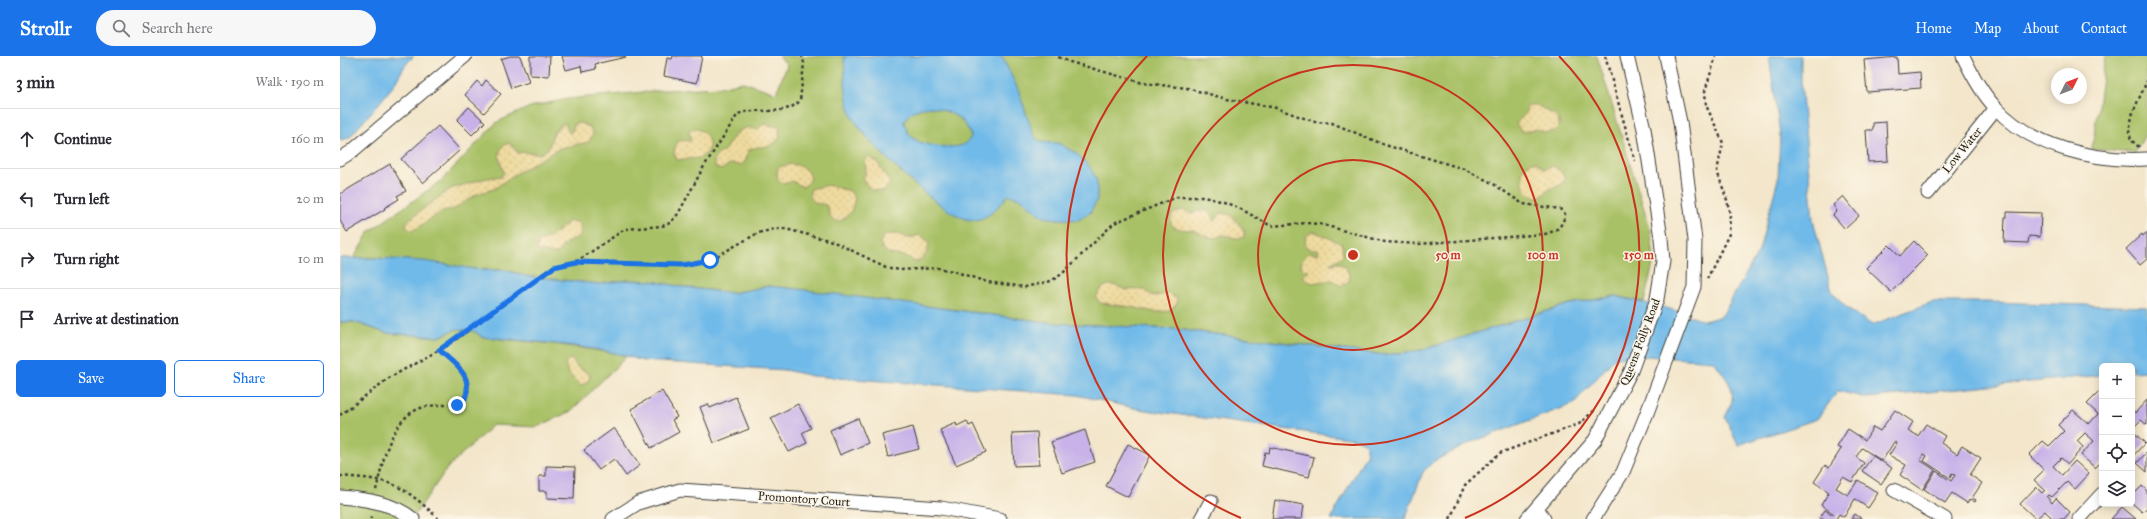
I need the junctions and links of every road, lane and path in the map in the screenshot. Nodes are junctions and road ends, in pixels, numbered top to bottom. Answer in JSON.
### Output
{"nodes":[{"id":1,"x":465,"y":56,"type":"edge"},
{"id":2,"x":802,"y":56,"type":"edge"},
{"id":3,"x":1056,"y":56,"type":"edge"},
{"id":4,"x":1605,"y":56,"type":"edge"},
{"id":5,"x":1627,"y":56,"type":"edge"},
{"id":6,"x":1666,"y":56,"type":"edge"},
{"id":7,"x":1716,"y":56,"type":"edge"},
{"id":8,"x":1962,"y":56,"type":"edge"},
{"id":9,"x":2147,"y":81,"type":"edge"},
{"id":10,"x":1996,"y":108,"type":"junction"},
{"id":11,"x":2145,"y":154,"type":"edge"},
{"id":12,"x":340,"y":159,"type":"edge"},
{"id":13,"x":1637,"y":167,"type":"dead end"},
{"id":14,"x":1928,"y":193,"type":"dead end"},
{"id":15,"x":576,"y":262,"type":"junction"},
{"id":16,"x":1706,"y":286,"type":"dead end"},
{"id":17,"x":439,"y":350,"type":"junction"},
{"id":18,"x":1599,"y":406,"type":"dead end"},
{"id":19,"x":340,"y":415,"type":"edge"},
{"id":20,"x":340,"y":476,"type":"edge"},
{"id":21,"x":378,"y":480,"type":"junction"},
{"id":22,"x":1894,"y":490,"type":"dead end"},
{"id":23,"x":340,"y":497,"type":"edge"},
{"id":24,"x":2099,"y":497,"type":"edge"},
{"id":25,"x":1211,"y":501,"type":"dead end"},
{"id":26,"x":373,"y":502,"type":"junction"},
{"id":27,"x":1536,"y":508,"type":"junction"},
{"id":28,"x":413,"y":519,"type":"edge"},
{"id":29,"x":439,"y":519,"type":"edge"},
{"id":30,"x":613,"y":519,"type":"edge"},
{"id":31,"x":1000,"y":519,"type":"edge"},
{"id":32,"x":1201,"y":519,"type":"edge"},
{"id":33,"x":1450,"y":519,"type":"edge"},
{"id":34,"x":1527,"y":519,"type":"edge"},
{"id":35,"x":1544,"y":519,"type":"edge"},
{"id":36,"x":1592,"y":519,"type":"edge"},
{"id":37,"x":1945,"y":519,"type":"edge"},
{"id":38,"x":2079,"y":519,"type":"edge"}],
"edges":[{"from":1,"to":12,"type":"street"},
{"from":2,"to":15,"type":"path"},
{"from":3,"to":15,"type":"path"},
{"from":4,"to":13,"type":"path"},
{"from":5,"to":27,"type":"street","name":"Queens Folly Road"},
{"from":6,"to":36,"type":"street"},
{"from":7,"to":16,"type":"path"},
{"from":8,"to":10,"type":"street"},
{"from":9,"to":11,"type":"path"},
{"from":10,"to":11,"type":"street"},
{"from":10,"to":14,"type":"street","name":"Low Water"},
{"from":15,"to":17,"type":"path"},
{"from":17,"to":19,"type":"path"},
{"from":17,"to":21,"type":"path"},
{"from":18,"to":33,"type":"path"},
{"from":20,"to":21,"type":"path"},
{"from":21,"to":26,"type":"path"},
{"from":21,"to":29,"type":"path"},
{"from":22,"to":37,"type":"street"},
{"from":23,"to":26,"type":"street"},
{"from":24,"to":38,"type":"street"},
{"from":25,"to":32,"type":"street"},
{"from":26,"to":28,"type":"street"},
{"from":27,"to":34,"type":"street","name":"Queens Folly Road"},
{"from":27,"to":35,"type":"street"},
{"from":30,"to":31,"type":"street","name":"Promontory Court"}]}
